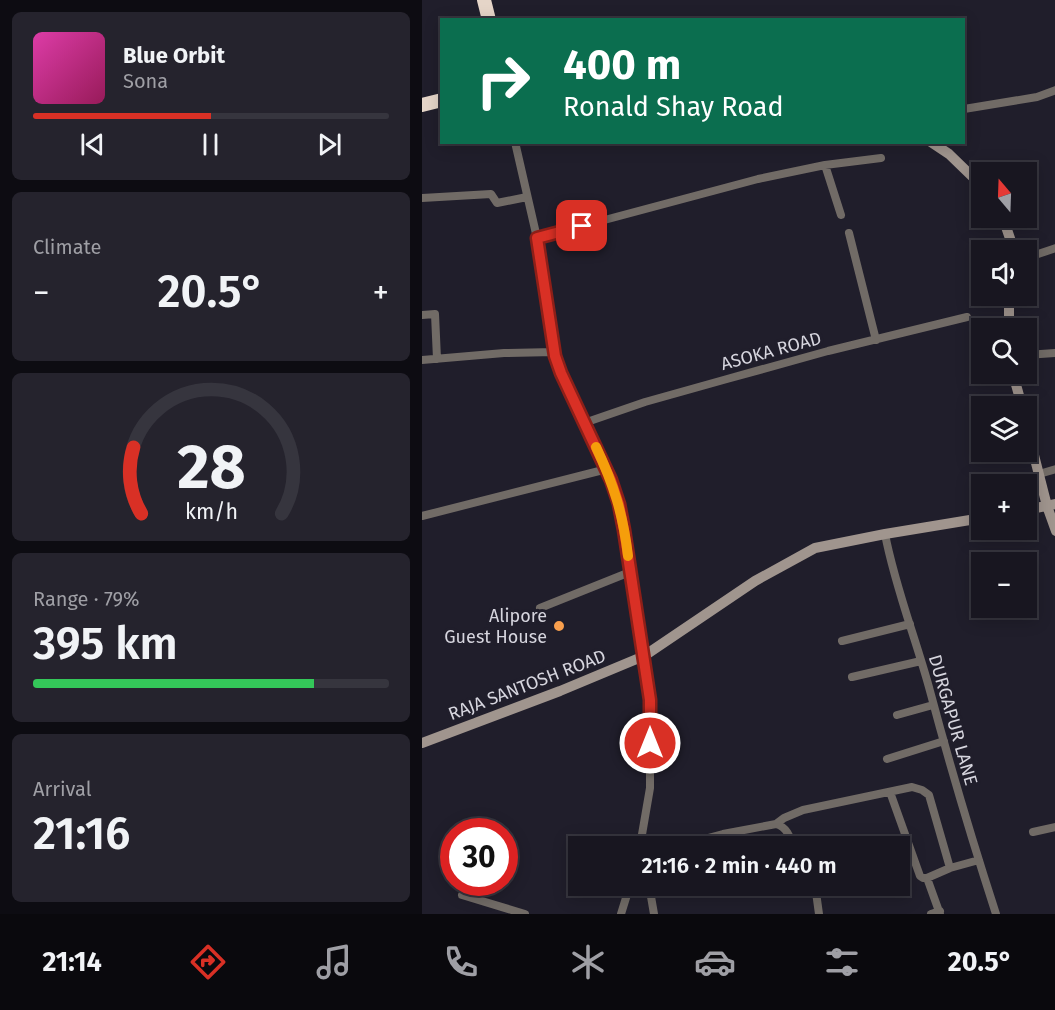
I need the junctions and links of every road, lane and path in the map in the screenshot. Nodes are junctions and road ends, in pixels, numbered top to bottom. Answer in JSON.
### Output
{"nodes":[{"id":1,"x":484,"y":0,"type":"edge"},
{"id":2,"x":488,"y":18,"type":"edge"},
{"id":3,"x":1055,"y":90,"type":"edge"},
{"id":4,"x":440,"y":100,"type":"edge"},
{"id":5,"x":422,"y":105,"type":"edge"},
{"id":6,"x":965,"y":109,"type":"edge"},
{"id":7,"x":515,"y":144,"type":"edge"},
{"id":8,"x":934,"y":144,"type":"edge"},
{"id":9,"x":881,"y":158,"type":"dead end"},
{"id":10,"x":825,"y":165,"type":"junction"},
{"id":11,"x":971,"y":175,"type":"edge"},
{"id":12,"x":527,"y":197,"type":"junction"},
{"id":13,"x":422,"y":198,"type":"edge"},
{"id":14,"x":841,"y":215,"type":"dead end"},
{"id":15,"x":849,"y":233,"type":"dead end"},
{"id":16,"x":537,"y":238,"type":"junction"},
{"id":17,"x":1055,"y":248,"type":"edge"},
{"id":18,"x":1037,"y":254,"type":"edge"},
{"id":19,"x":422,"y":315,"type":"edge"},
{"id":20,"x":967,"y":317,"type":"dead end"},
{"id":21,"x":876,"y":340,"type":"junction"},
{"id":22,"x":554,"y":352,"type":"junction"},
{"id":23,"x":1055,"y":353,"type":"edge"},
{"id":24,"x":1037,"y":354,"type":"edge"},
{"id":25,"x":437,"y":359,"type":"junction"},
{"id":26,"x":422,"y":360,"type":"edge"},
{"id":27,"x":584,"y":423,"type":"junction"},
{"id":28,"x":1036,"y":462,"type":"edge"},
{"id":29,"x":606,"y":469,"type":"junction"},
{"id":30,"x":1055,"y":469,"type":"edge"},
{"id":31,"x":1039,"y":474,"type":"junction"},
{"id":32,"x":1051,"y":505,"type":"edge"},
{"id":33,"x":422,"y":516,"type":"edge"},
{"id":34,"x":971,"y":520,"type":"edge"},
{"id":35,"x":1055,"y":531,"type":"edge"},
{"id":36,"x":885,"y":534,"type":"junction"},
{"id":37,"x":630,"y":572,"type":"junction"},
{"id":38,"x":540,"y":608,"type":"dead end"},
{"id":39,"x":910,"y":624,"type":"junction"},
{"id":40,"x":842,"y":641,"type":"dead end"},
{"id":41,"x":644,"y":656,"type":"junction"},
{"id":42,"x":921,"y":661,"type":"junction"},
{"id":43,"x":852,"y":677,"type":"dead end"},
{"id":44,"x":933,"y":705,"type":"junction"},
{"id":45,"x":897,"y":715,"type":"dead end"},
{"id":46,"x":944,"y":741,"type":"junction"},
{"id":47,"x":422,"y":743,"type":"edge"},
{"id":48,"x":887,"y":759,"type":"dead end"},
{"id":49,"x":890,"y":792,"type":"junction"},
{"id":50,"x":776,"y":824,"type":"junction"},
{"id":51,"x":1055,"y":827,"type":"edge"},
{"id":52,"x":1033,"y":832,"type":"dead end"},
{"id":53,"x":642,"y":836,"type":"edge"},
{"id":54,"x":715,"y":836,"type":"edge"},
{"id":55,"x":789,"y":836,"type":"edge"},
{"id":56,"x":979,"y":860,"type":"junction"},
{"id":57,"x":950,"y":868,"type":"junction"},
{"id":58,"x":927,"y":878,"type":"junction"},
{"id":59,"x":465,"y":896,"type":"edge"},
{"id":60,"x":627,"y":896,"type":"edge"},
{"id":61,"x":651,"y":896,"type":"edge"},
{"id":62,"x":817,"y":896,"type":"edge"},
{"id":63,"x":940,"y":913,"type":"edge"},
{"id":64,"x":525,"y":914,"type":"edge"},
{"id":65,"x":621,"y":914,"type":"edge"},
{"id":66,"x":654,"y":914,"type":"edge"},
{"id":67,"x":820,"y":914,"type":"edge"},
{"id":68,"x":931,"y":914,"type":"edge"},
{"id":69,"x":996,"y":914,"type":"edge"}],
"edges":[{"from":1,"to":2,"type":"highway"},
{"from":3,"to":6,"type":"street"},
{"from":4,"to":5,"type":"highway"},
{"from":7,"to":12,"type":"street"},
{"from":8,"to":11,"type":"main road"},
{"from":9,"to":10,"type":"street"},
{"from":10,"to":14,"type":"street"},
{"from":10,"to":16,"type":"street"},
{"from":12,"to":13,"type":"street"},
{"from":12,"to":16,"type":"street"},
{"from":15,"to":21,"type":"street"},
{"from":16,"to":22,"type":"street"},
{"from":17,"to":18,"type":"street"},
{"from":19,"to":25,"type":"street"},
{"from":20,"to":21,"type":"street","name":"ASOKA ROAD"},
{"from":21,"to":27,"type":"street","name":"ASOKA ROAD"},
{"from":22,"to":25,"type":"street"},
{"from":22,"to":27,"type":"street"},
{"from":23,"to":24,"type":"street"},
{"from":25,"to":26,"type":"street"},
{"from":27,"to":29,"type":"street"},
{"from":28,"to":31,"type":"main road"},
{"from":29,"to":33,"type":"street"},
{"from":29,"to":37,"type":"street"},
{"from":30,"to":31,"type":"street"},
{"from":31,"to":32,"type":"main road"},
{"from":32,"to":35,"type":"main road"},
{"from":34,"to":36,"type":"main road","name":"RAJA SANTOSH ROAD"},
{"from":36,"to":39,"type":"street","name":"DURGAPUR LANE"},
{"from":36,"to":41,"type":"main road","name":"RAJA SANTOSH ROAD"},
{"from":37,"to":38,"type":"street"},
{"from":37,"to":41,"type":"street"},
{"from":39,"to":40,"type":"street"},
{"from":39,"to":42,"type":"street","name":"DURGAPUR LANE"},
{"from":41,"to":47,"type":"main road","name":"RAJA SANTOSH ROAD"},
{"from":41,"to":53,"type":"street"},
{"from":42,"to":43,"type":"street"},
{"from":42,"to":44,"type":"street","name":"DURGAPUR LANE"},
{"from":44,"to":45,"type":"street"},
{"from":44,"to":46,"type":"street","name":"DURGAPUR LANE"},
{"from":46,"to":48,"type":"street"},
{"from":46,"to":56,"type":"street","name":"DURGAPUR LANE"},
{"from":49,"to":50,"type":"street"},
{"from":49,"to":57,"type":"street"},
{"from":49,"to":58,"type":"street"},
{"from":50,"to":54,"type":"street"},
{"from":50,"to":55,"type":"street"},
{"from":51,"to":52,"type":"street"},
{"from":56,"to":57,"type":"street"},
{"from":56,"to":69,"type":"street","name":"DURGAPUR LANE"},
{"from":57,"to":58,"type":"street"},
{"from":58,"to":63,"type":"street"},
{"from":59,"to":64,"type":"street"},
{"from":60,"to":65,"type":"street"},
{"from":61,"to":66,"type":"street"},
{"from":62,"to":67,"type":"street"},
{"from":63,"to":68,"type":"street"}]}
